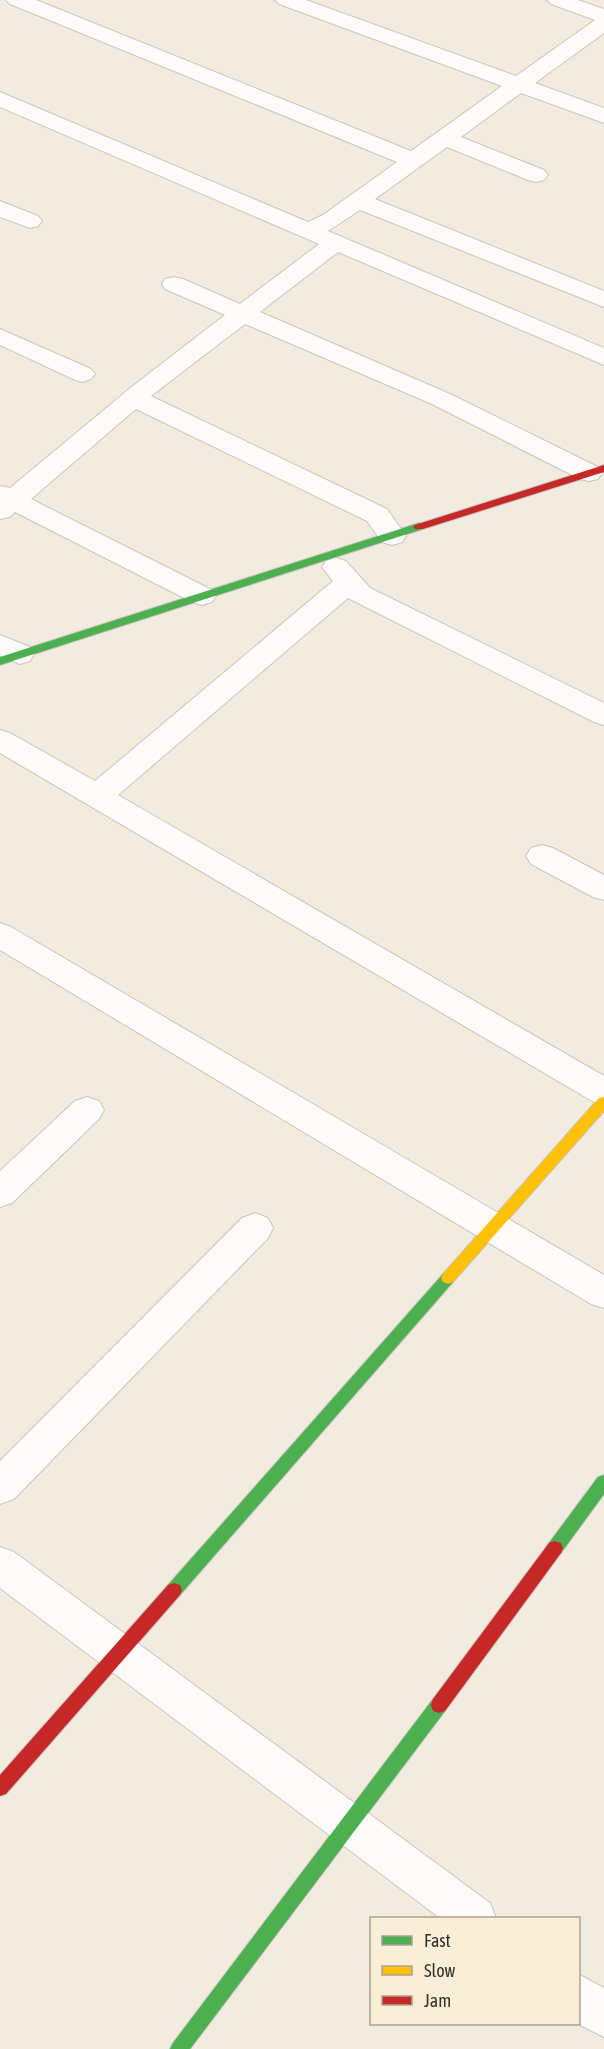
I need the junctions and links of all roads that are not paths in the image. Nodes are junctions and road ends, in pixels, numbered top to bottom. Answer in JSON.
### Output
{"nodes":[{"id":1,"x":17,"y":0,"type":"edge"},
{"id":2,"x":286,"y":0,"type":"edge"},
{"id":3,"x":558,"y":0,"type":"edge"},
{"id":4,"x":602,"y":25,"type":"edge"},
{"id":5,"x":517,"y":85,"type":"junction"},
{"id":6,"x":0,"y":99,"type":"edge"},
{"id":7,"x":604,"y":116,"type":"edge"},
{"id":8,"x":444,"y":138,"type":"junction"},
{"id":9,"x":413,"y":160,"type":"junction"},
{"id":10,"x":536,"y":176,"type":"dead end"},
{"id":11,"x":358,"y":201,"type":"junction"},
{"id":12,"x":0,"y":208,"type":"edge"},
{"id":13,"x":30,"y":221,"type":"dead end"},
{"id":14,"x":309,"y":231,"type":"junction"},
{"id":15,"x":336,"y":242,"type":"junction"},
{"id":16,"x":174,"y":284,"type":"dead end"},
{"id":17,"x":604,"y":300,"type":"edge"},
{"id":18,"x":244,"y":313,"type":"junction"},
{"id":19,"x":0,"y":336,"type":"edge"},
{"id":20,"x":604,"y":357,"type":"edge"},
{"id":21,"x":82,"y":374,"type":"dead end"},
{"id":22,"x":134,"y":398,"type":"junction"},
{"id":23,"x":596,"y":470,"type":"edge"},
{"id":24,"x":5,"y":502,"type":"edge"},
{"id":25,"x":392,"y":536,"type":"junction"},
{"id":26,"x":327,"y":556,"type":"junction"},
{"id":27,"x":349,"y":583,"type":"junction"},
{"id":28,"x":202,"y":596,"type":"junction"},
{"id":29,"x":7,"y":653,"type":"edge"},
{"id":30,"x":604,"y":715,"type":"edge"},
{"id":31,"x":0,"y":740,"type":"edge"},
{"id":32,"x":97,"y":796,"type":"junction"},
{"id":33,"x":542,"y":856,"type":"dead end"},
{"id":34,"x":604,"y":889,"type":"edge"},
{"id":35,"x":0,"y":935,"type":"edge"},
{"id":36,"x":604,"y":1092,"type":"edge"},
{"id":37,"x":604,"y":1102,"type":"edge"},
{"id":38,"x":87,"y":1110,"type":"dead end"},
{"id":39,"x":0,"y":1194,"type":"edge"},
{"id":40,"x":492,"y":1227,"type":"junction"},
{"id":41,"x":255,"y":1228,"type":"dead end"},
{"id":42,"x":604,"y":1293,"type":"edge"},
{"id":43,"x":604,"y":1482,"type":"edge"},
{"id":44,"x":0,"y":1487,"type":"edge"},
{"id":45,"x":0,"y":1565,"type":"edge"},
{"id":46,"x":119,"y":1654,"type":"junction"},
{"id":47,"x":0,"y":1788,"type":"edge"},
{"id":48,"x":350,"y":1825,"type":"junction"},
{"id":49,"x":474,"y":1917,"type":"edge"},
{"id":50,"x":580,"y":1997,"type":"edge"},
{"id":51,"x":604,"y":2015,"type":"edge"},
{"id":52,"x":179,"y":2049,"type":"edge"}],
"edges":[{"from":1,"to":9,"type":"street"},
{"from":2,"to":5,"type":"street"},
{"from":3,"to":4,"type":"street"},
{"from":4,"to":5,"type":"street"},
{"from":5,"to":7,"type":"street"},
{"from":5,"to":8,"type":"street"},
{"from":6,"to":14,"type":"street"},
{"from":8,"to":9,"type":"street"},
{"from":8,"to":10,"type":"street"},
{"from":9,"to":11,"type":"street"},
{"from":11,"to":14,"type":"street"},
{"from":11,"to":17,"type":"street"},
{"from":12,"to":13,"type":"street"},
{"from":14,"to":15,"type":"street"},
{"from":15,"to":18,"type":"street"},
{"from":15,"to":20,"type":"street"},
{"from":16,"to":18,"type":"street"},
{"from":18,"to":22,"type":"street"},
{"from":18,"to":23,"type":"street"},
{"from":19,"to":21,"type":"street"},
{"from":22,"to":24,"type":"street"},
{"from":22,"to":25,"type":"street"},
{"from":23,"to":25,"type":"street"},
{"from":24,"to":28,"type":"street"},
{"from":25,"to":26,"type":"street"},
{"from":26,"to":27,"type":"street"},
{"from":26,"to":28,"type":"street"},
{"from":27,"to":30,"type":"street"},
{"from":27,"to":32,"type":"street"},
{"from":28,"to":29,"type":"street"},
{"from":31,"to":32,"type":"street"},
{"from":32,"to":36,"type":"street"},
{"from":33,"to":34,"type":"street"},
{"from":35,"to":40,"type":"street"},
{"from":37,"to":40,"type":"street"},
{"from":38,"to":39,"type":"street"},
{"from":40,"to":42,"type":"street"},
{"from":40,"to":46,"type":"street"},
{"from":41,"to":44,"type":"street"},
{"from":43,"to":48,"type":"street"},
{"from":45,"to":46,"type":"street"},
{"from":46,"to":47,"type":"street"},
{"from":46,"to":48,"type":"street"},
{"from":48,"to":49,"type":"street"},
{"from":48,"to":52,"type":"street"},
{"from":50,"to":51,"type":"street"}]}
